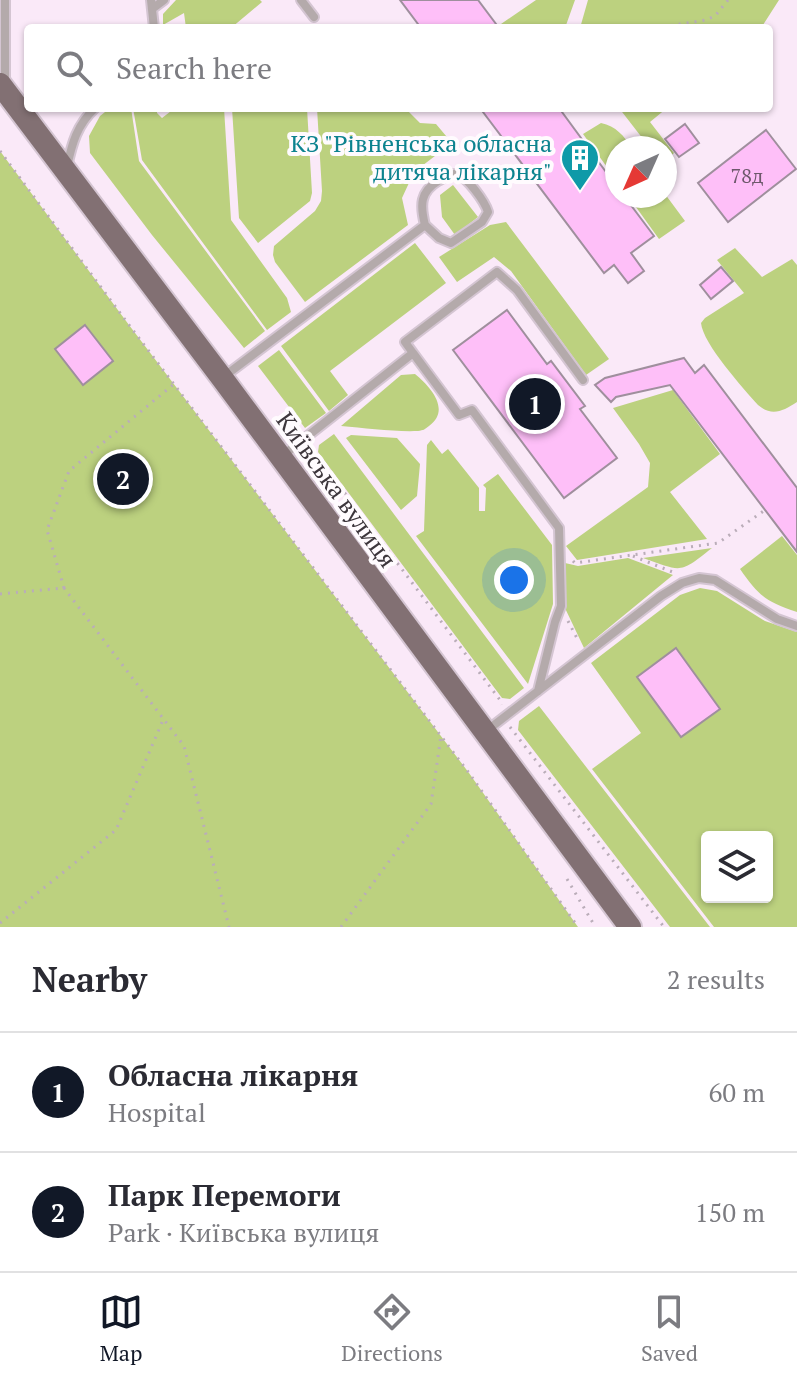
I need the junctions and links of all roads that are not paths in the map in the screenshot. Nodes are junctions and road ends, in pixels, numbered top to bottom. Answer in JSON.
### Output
{"nodes":[{"id":1,"x":5,"y":0,"type":"edge"},
{"id":2,"x":164,"y":0,"type":"edge"},
{"id":3,"x":301,"y":0,"type":"edge"},
{"id":4,"x":152,"y":4,"type":"edge"},
{"id":5,"x":314,"y":17,"type":"dead end"},
{"id":6,"x":154,"y":24,"type":"edge"},
{"id":7,"x":2,"y":88,"type":"edge"},
{"id":8,"x":91,"y":112,"type":"edge"},
{"id":9,"x":66,"y":172,"type":"junction"},
{"id":10,"x":425,"y":225,"type":"junction"},
{"id":11,"x":413,"y":353,"type":"junction"},
{"id":12,"x":222,"y":378,"type":"junction"},
{"id":13,"x":583,"y":380,"type":"dead end"},
{"id":14,"x":281,"y":458,"type":"junction"},
{"id":15,"x":797,"y":626,"type":"edge"},
{"id":16,"x":551,"y":681,"type":"junction"},
{"id":17,"x":558,"y":689,"type":"dead end"},
{"id":18,"x":538,"y":691,"type":"junction"},
{"id":19,"x":485,"y":733,"type":"junction"},
{"id":20,"x":630,"y":927,"type":"edge"}],
"edges":[{"from":1,"to":7,"type":"lane"},
{"from":2,"to":4,"type":"lane"},
{"from":3,"to":5,"type":"lane"},
{"from":4,"to":6,"type":"lane"},
{"from":7,"to":9,"type":"main road","name":"Київська вулиця"},
{"from":8,"to":9,"type":"lane"},
{"from":9,"to":12,"type":"main road","name":"Київська вулиця"},
{"from":10,"to":10,"type":"lane"},
{"from":10,"to":12,"type":"lane"},
{"from":11,"to":13,"type":"lane"},
{"from":11,"to":14,"type":"lane"},
{"from":11,"to":18,"type":"lane"},
{"from":12,"to":14,"type":"main road","name":"Київська вулиця"},
{"from":14,"to":19,"type":"main road","name":"Київська вулиця"},
{"from":15,"to":16,"type":"lane"},
{"from":16,"to":17,"type":"lane"},
{"from":16,"to":18,"type":"lane"},
{"from":18,"to":19,"type":"lane"},
{"from":19,"to":20,"type":"main road","name":"Київська вулиця"}]}
